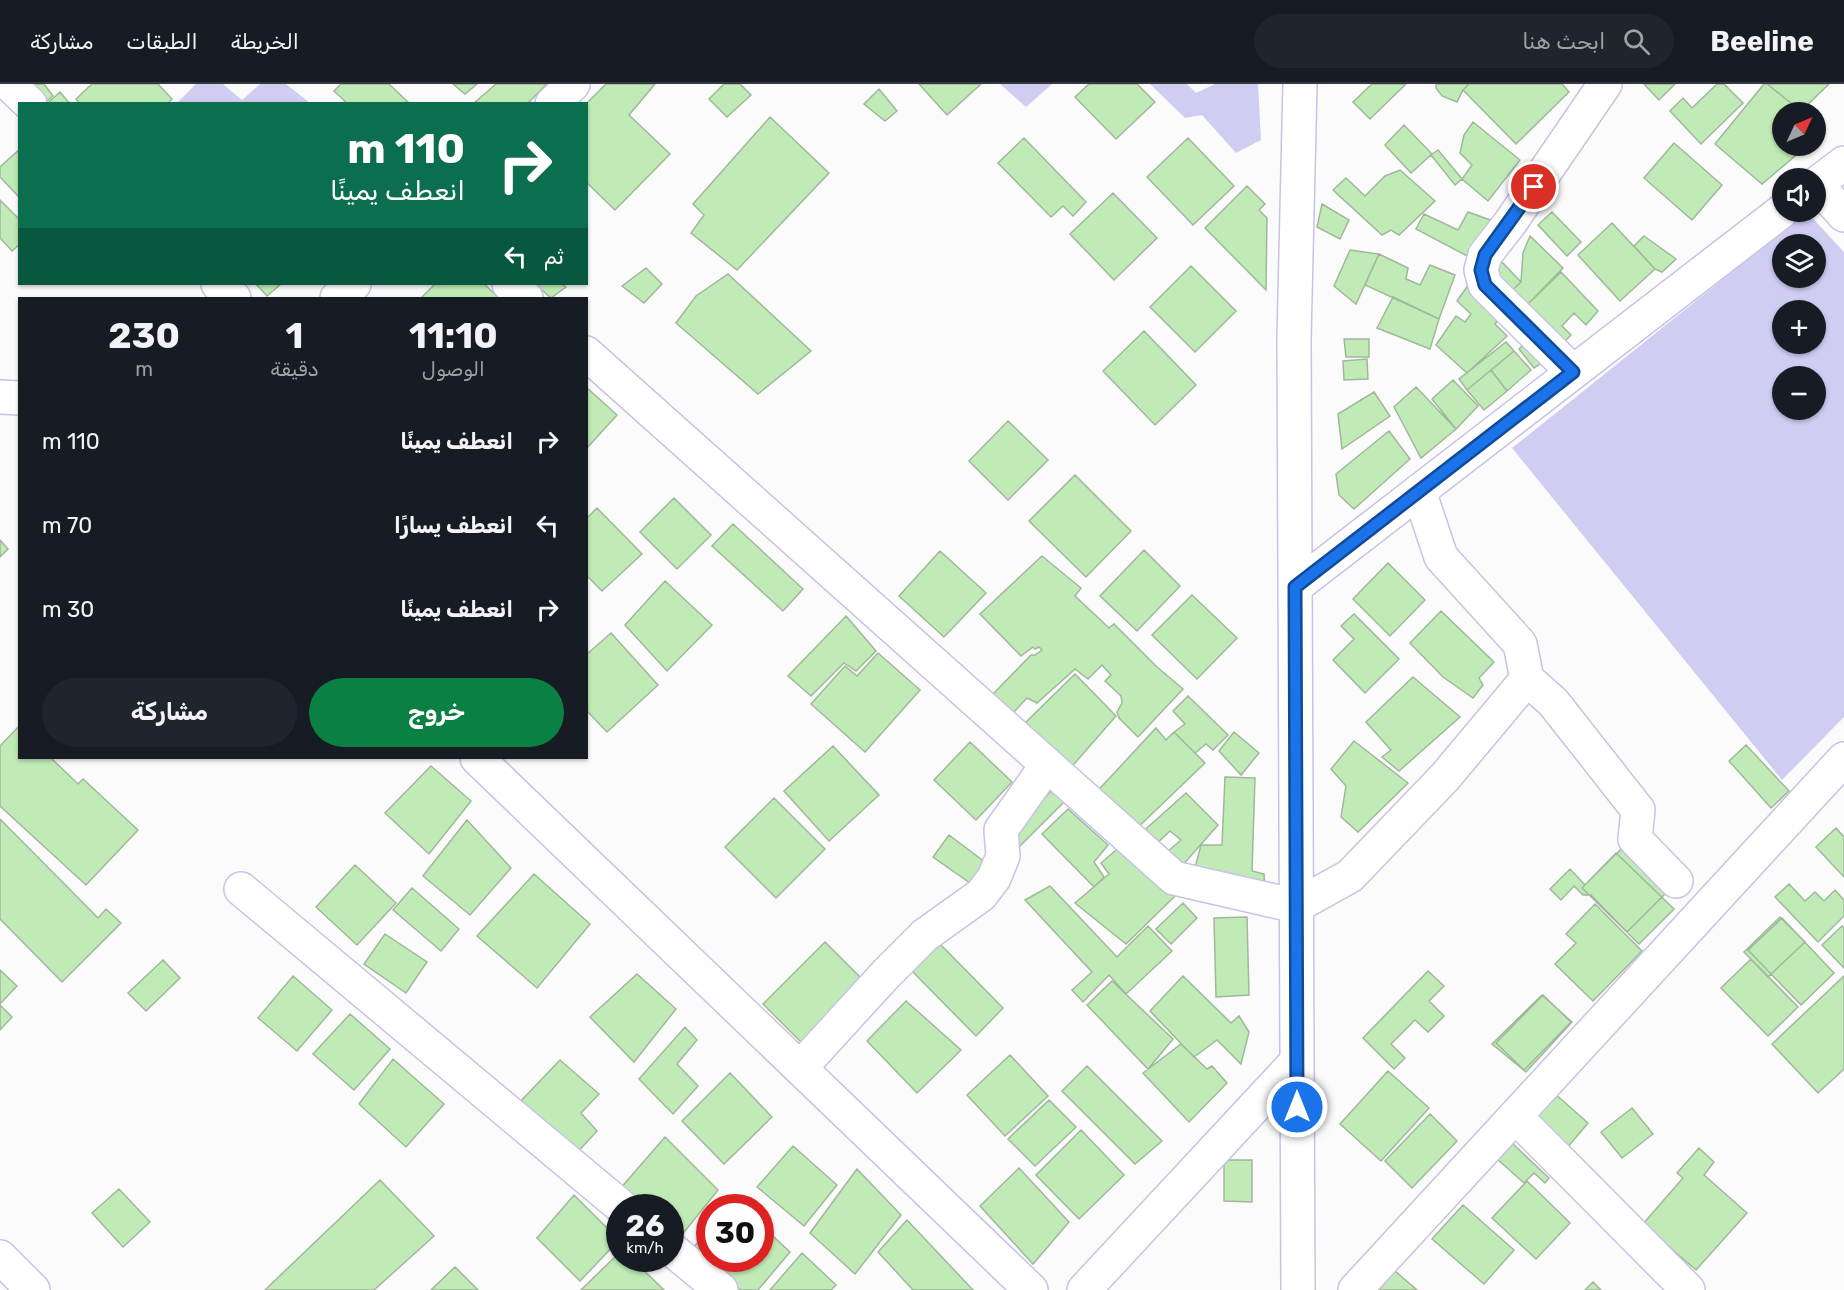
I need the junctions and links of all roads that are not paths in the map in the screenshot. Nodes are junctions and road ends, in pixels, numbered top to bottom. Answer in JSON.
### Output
{"nodes":[{"id":1,"x":9,"y":84,"type":"edge"},
{"id":2,"x":1300,"y":84,"type":"edge"},
{"id":3,"x":1605,"y":84,"type":"edge"},
{"id":4,"x":28,"y":102,"type":"edge"},
{"id":5,"x":1844,"y":163,"type":"edge"},
{"id":6,"x":1826,"y":177,"type":"edge"},
{"id":7,"x":1826,"y":196,"type":"edge"},
{"id":8,"x":1844,"y":215,"type":"edge"},
{"id":9,"x":1772,"y":219,"type":"edge"},
{"id":10,"x":219,"y":285,"type":"edge"},
{"id":11,"x":353,"y":285,"type":"edge"},
{"id":12,"x":510,"y":285,"type":"edge"},
{"id":13,"x":233,"y":297,"type":"edge"},
{"id":14,"x":338,"y":297,"type":"edge"},
{"id":15,"x":525,"y":297,"type":"edge"},
{"id":16,"x":588,"y":355,"type":"edge"},
{"id":17,"x":1573,"y":372,"type":"junction"},
{"id":18,"x":0,"y":397,"type":"edge"},
{"id":19,"x":18,"y":398,"type":"edge"},
{"id":20,"x":1419,"y":491,"type":"junction"},
{"id":21,"x":1295,"y":587,"type":"junction"},
{"id":22,"x":1527,"y":679,"type":"junction"},
{"id":23,"x":478,"y":759,"type":"edge"},
{"id":24,"x":1047,"y":765,"type":"junction"},
{"id":25,"x":1838,"y":771,"type":"edge"},
{"id":26,"x":1676,"y":881,"type":"dead end"},
{"id":27,"x":241,"y":888,"type":"dead end"},
{"id":28,"x":1296,"y":906,"type":"junction"},
{"id":29,"x":1297,"y":1061,"type":"junction"},
{"id":30,"x":800,"y":1068,"type":"junction"},
{"id":31,"x":1515,"y":1116,"type":"junction"},
{"id":32,"x":606,"y":1194,"type":"edge"},
{"id":33,"x":0,"y":1257,"type":"edge"},
{"id":34,"x":684,"y":1260,"type":"edge"},
{"id":35,"x":33,"y":1290,"type":"edge"},
{"id":36,"x":721,"y":1290,"type":"edge"},
{"id":37,"x":1031,"y":1290,"type":"edge"},
{"id":38,"x":1084,"y":1290,"type":"edge"},
{"id":39,"x":1298,"y":1290,"type":"edge"},
{"id":40,"x":1355,"y":1290,"type":"edge"},
{"id":41,"x":1688,"y":1290,"type":"edge"}],
"edges":[{"from":1,"to":4,"type":"street"},
{"from":2,"to":21,"type":"street"},
{"from":3,"to":17,"type":"street"},
{"from":5,"to":6,"type":"street"},
{"from":7,"to":8,"type":"street"},
{"from":9,"to":17,"type":"street"},
{"from":10,"to":13,"type":"street"},
{"from":11,"to":14,"type":"street"},
{"from":12,"to":15,"type":"street"},
{"from":16,"to":24,"type":"street"},
{"from":17,"to":20,"type":"street"},
{"from":18,"to":19,"type":"street"},
{"from":20,"to":21,"type":"street"},
{"from":20,"to":22,"type":"street"},
{"from":21,"to":28,"type":"street"},
{"from":22,"to":26,"type":"street"},
{"from":22,"to":28,"type":"street"},
{"from":23,"to":30,"type":"street"},
{"from":24,"to":28,"type":"street"},
{"from":24,"to":30,"type":"street"},
{"from":25,"to":31,"type":"street"},
{"from":27,"to":32,"type":"street"},
{"from":28,"to":29,"type":"street"},
{"from":29,"to":38,"type":"street"},
{"from":29,"to":39,"type":"street"},
{"from":30,"to":37,"type":"street"},
{"from":31,"to":40,"type":"street"},
{"from":31,"to":41,"type":"street"},
{"from":33,"to":35,"type":"street"},
{"from":34,"to":36,"type":"street"}]}
